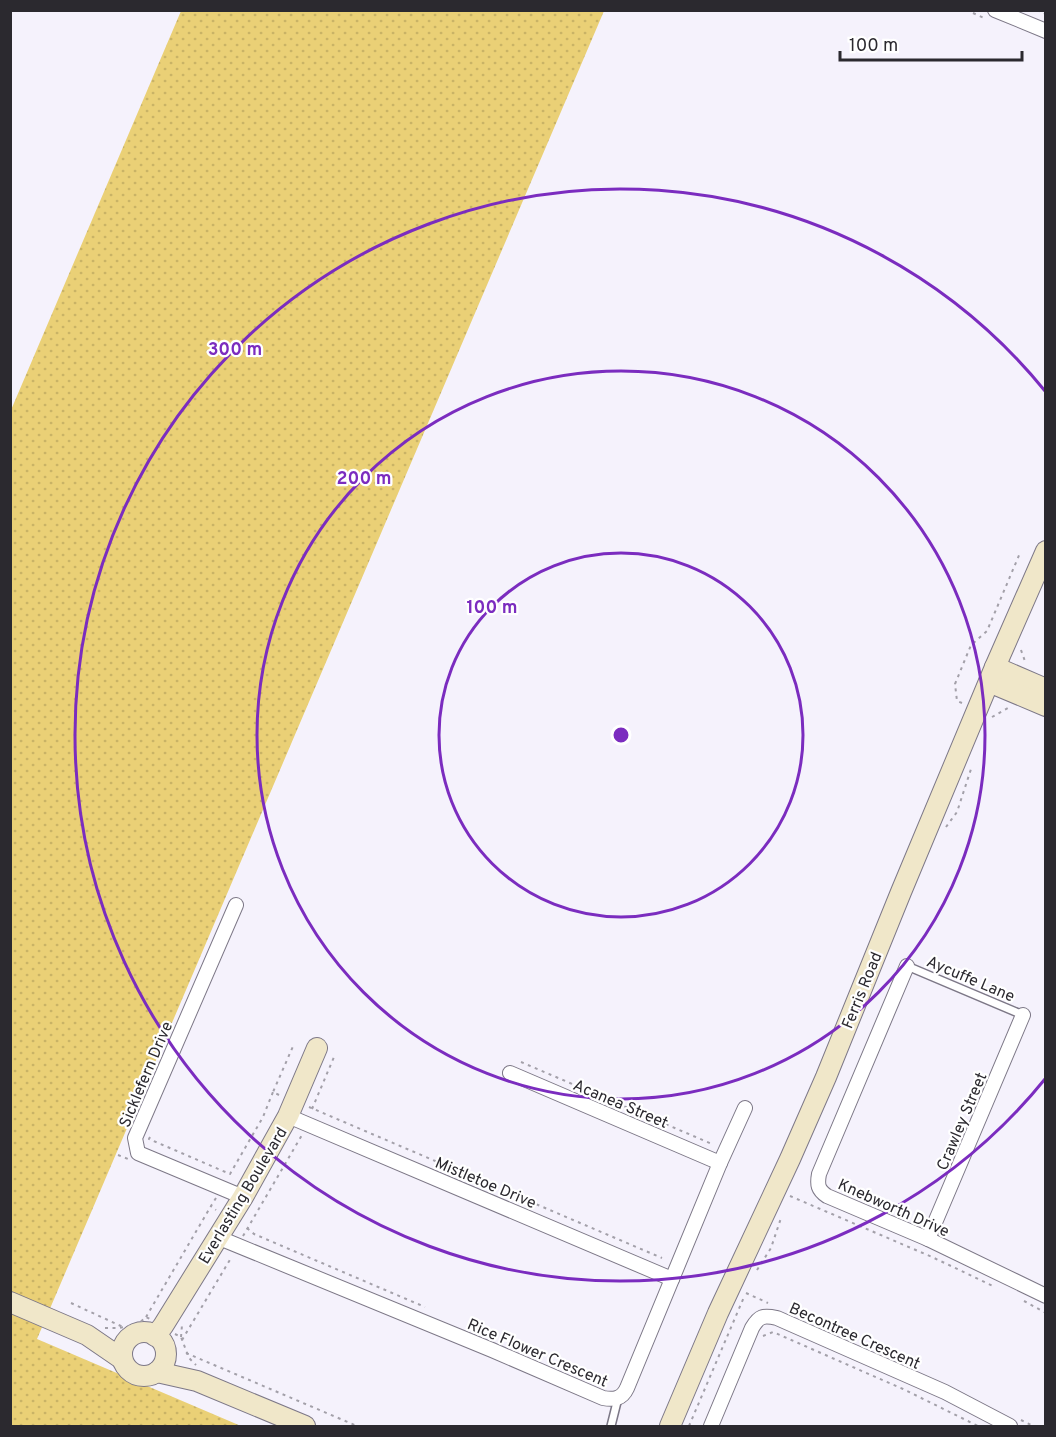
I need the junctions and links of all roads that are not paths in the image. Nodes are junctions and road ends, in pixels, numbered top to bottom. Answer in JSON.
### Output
{"nodes":[{"id":1,"x":995,"y":10,"type":"edge"},
{"id":2,"x":1046,"y":31,"type":"edge"},
{"id":3,"x":1046,"y":551,"type":"edge"},
{"id":4,"x":992,"y":675,"type":"junction"},
{"id":5,"x":1046,"y":689,"type":"edge"},
{"id":6,"x":1046,"y":706,"type":"edge"},
{"id":7,"x":236,"y":905,"type":"dead end"},
{"id":8,"x":908,"y":966,"type":"joint"},
{"id":9,"x":1023,"y":1015,"type":"joint"},
{"id":10,"x":326,"y":1053,"type":"road end"},
{"id":11,"x":510,"y":1073,"type":"dead end"},
{"id":12,"x":298,"y":1108,"type":"junction"},
{"id":13,"x":745,"y":1108,"type":"dead end"},
{"id":14,"x":720,"y":1163,"type":"junction"},
{"id":15,"x":243,"y":1197,"type":"junction"},
{"id":16,"x":217,"y":1237,"type":"junction"},
{"id":17,"x":928,"y":1239,"type":"junction"},
{"id":18,"x":672,"y":1279,"type":"junction"},
{"id":19,"x":1046,"y":1296,"type":"edge"},
{"id":20,"x":10,"y":1302,"type":"edge"},
{"id":21,"x":155,"y":1326,"type":"junction"},
{"id":22,"x":81,"y":1332,"type":"junction"},
{"id":23,"x":126,"y":1333,"type":"junction"},
{"id":24,"x":165,"y":1353,"type":"junction"},
{"id":25,"x":122,"y":1359,"type":"junction"},
{"id":26,"x":157,"y":1372,"type":"junction"},
{"id":27,"x":196,"y":1381,"type":"junction"},
{"id":28,"x":618,"y":1398,"type":"junction"},
{"id":29,"x":304,"y":1426,"type":"edge"},
{"id":30,"x":611,"y":1426,"type":"edge"},
{"id":31,"x":670,"y":1426,"type":"edge"},
{"id":32,"x":711,"y":1426,"type":"edge"},
{"id":33,"x":1010,"y":1426,"type":"edge"}],
"edges":[{"from":1,"to":2,"type":"street"},
{"from":3,"to":4,"type":"street","name":"Ferris Road"},
{"from":4,"to":5,"type":"street"},
{"from":4,"to":6,"type":"street"},
{"from":4,"to":31,"type":"street","name":"Ferris Road"},
{"from":7,"to":15,"type":"street","name":"Sicklefern Drive"},
{"from":8,"to":9,"type":"lane","name":"Aycuffe Lane"},
{"from":8,"to":17,"type":"street","name":"Knebworth Drive"},
{"from":9,"to":17,"type":"street","name":"Crawley Street"},
{"from":10,"to":12,"type":"street","name":"Everlasting Boulevard"},
{"from":11,"to":14,"type":"street","name":"Acanea Street"},
{"from":12,"to":15,"type":"street","name":"Everlasting Boulevard"},
{"from":12,"to":18,"type":"street","name":"Mistletoe Drive"},
{"from":13,"to":14,"type":"street","name":"Rice Flower Crescent"},
{"from":14,"to":18,"type":"street","name":"Rice Flower Crescent"},
{"from":15,"to":16,"type":"street","name":"Everlasting Boulevard"},
{"from":16,"to":21,"type":"street","name":"Everlasting Boulevard"},
{"from":16,"to":28,"type":"street","name":"Rice Flower Crescent"},
{"from":17,"to":19,"type":"street","name":"Knebworth Drive"},
{"from":18,"to":28,"type":"street","name":"Rice Flower Crescent"},
{"from":20,"to":22,"type":"street"},
{"from":21,"to":23,"type":"street"},
{"from":21,"to":24,"type":"street"},
{"from":22,"to":23,"type":"street"},
{"from":22,"to":25,"type":"street"},
{"from":23,"to":25,"type":"street"},
{"from":24,"to":26,"type":"street"},
{"from":24,"to":27,"type":"street"},
{"from":25,"to":26,"type":"street"},
{"from":26,"to":27,"type":"street"},
{"from":27,"to":29,"type":"street"},
{"from":28,"to":30,"type":"lane"},
{"from":32,"to":33,"type":"street","name":"Becontree Crescent"}]}
